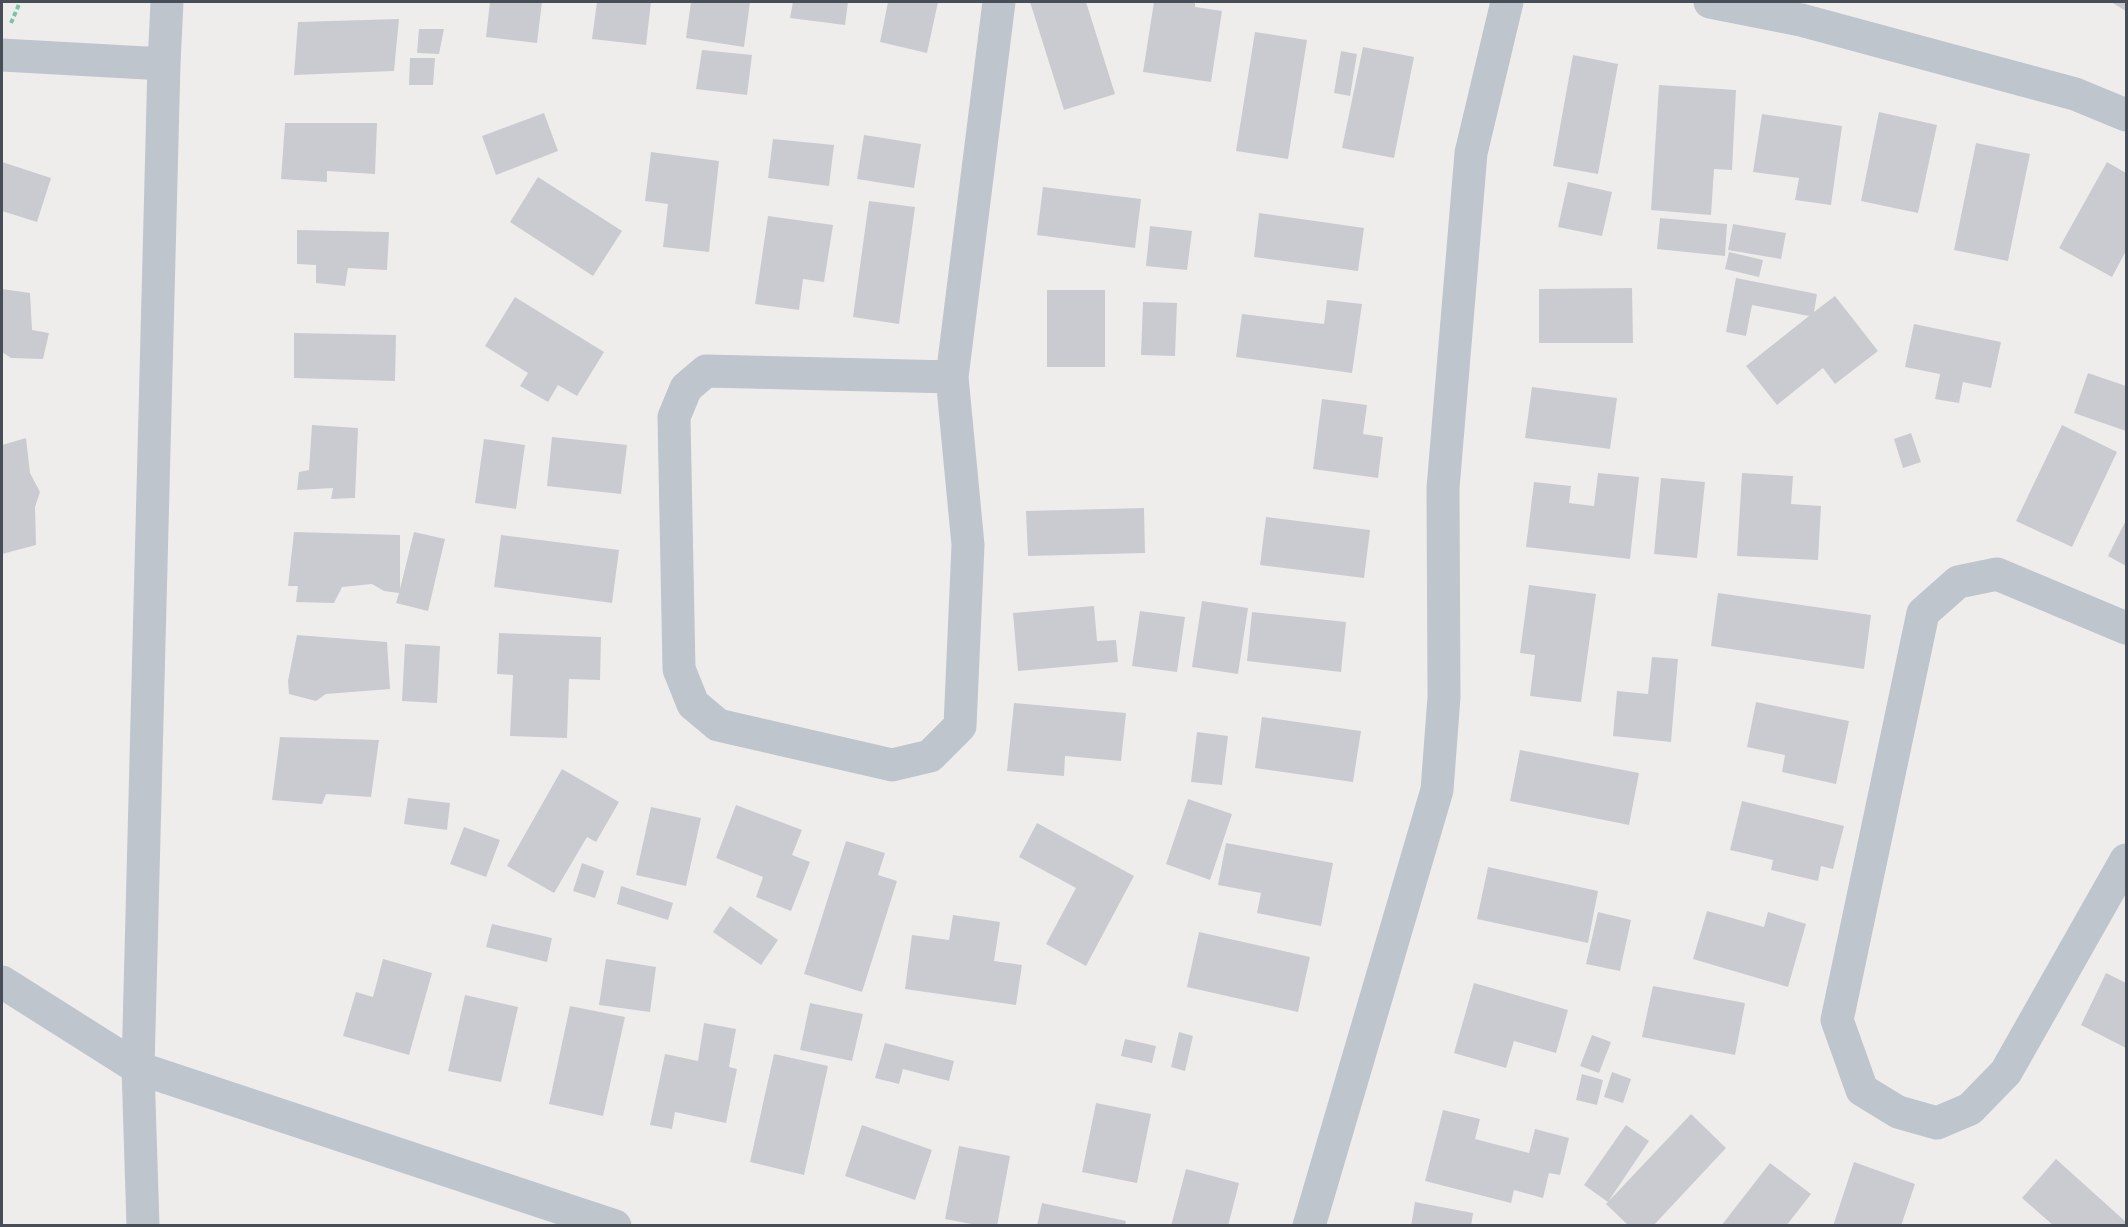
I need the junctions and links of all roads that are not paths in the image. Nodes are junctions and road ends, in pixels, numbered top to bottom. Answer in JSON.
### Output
{"nodes":[{"id":1,"x":167,"y":2,"type":"edge"},
{"id":2,"x":999,"y":2,"type":"edge"},
{"id":3,"x":1507,"y":2,"type":"edge"},
{"id":4,"x":1710,"y":2,"type":"edge"},
{"id":5,"x":1803,"y":11,"type":"edge"},
{"id":6,"x":2,"y":55,"type":"edge"},
{"id":7,"x":164,"y":64,"type":"junction"},
{"id":8,"x":2127,"y":115,"type":"edge"},
{"id":9,"x":952,"y":377,"type":"junction"},
{"id":10,"x":2127,"y":628,"type":"edge"},
{"id":11,"x":2127,"y":860,"type":"edge"},
{"id":12,"x":2,"y":982,"type":"edge"},
{"id":13,"x":138,"y":1068,"type":"junction"},
{"id":14,"x":143,"y":1226,"type":"edge"},
{"id":15,"x":615,"y":1226,"type":"edge"},
{"id":16,"x":1309,"y":1226,"type":"edge"}],
"edges":[{"from":1,"to":7,"type":"street"},
{"from":2,"to":9,"type":"street"},
{"from":3,"to":16,"type":"street"},
{"from":4,"to":5,"type":"street"},
{"from":5,"to":8,"type":"street"},
{"from":6,"to":7,"type":"street"},
{"from":7,"to":13,"type":"street"},
{"from":9,"to":9,"type":"street"},
{"from":10,"to":11,"type":"street"},
{"from":12,"to":13,"type":"street"},
{"from":13,"to":14,"type":"street"},
{"from":13,"to":15,"type":"street"}]}
